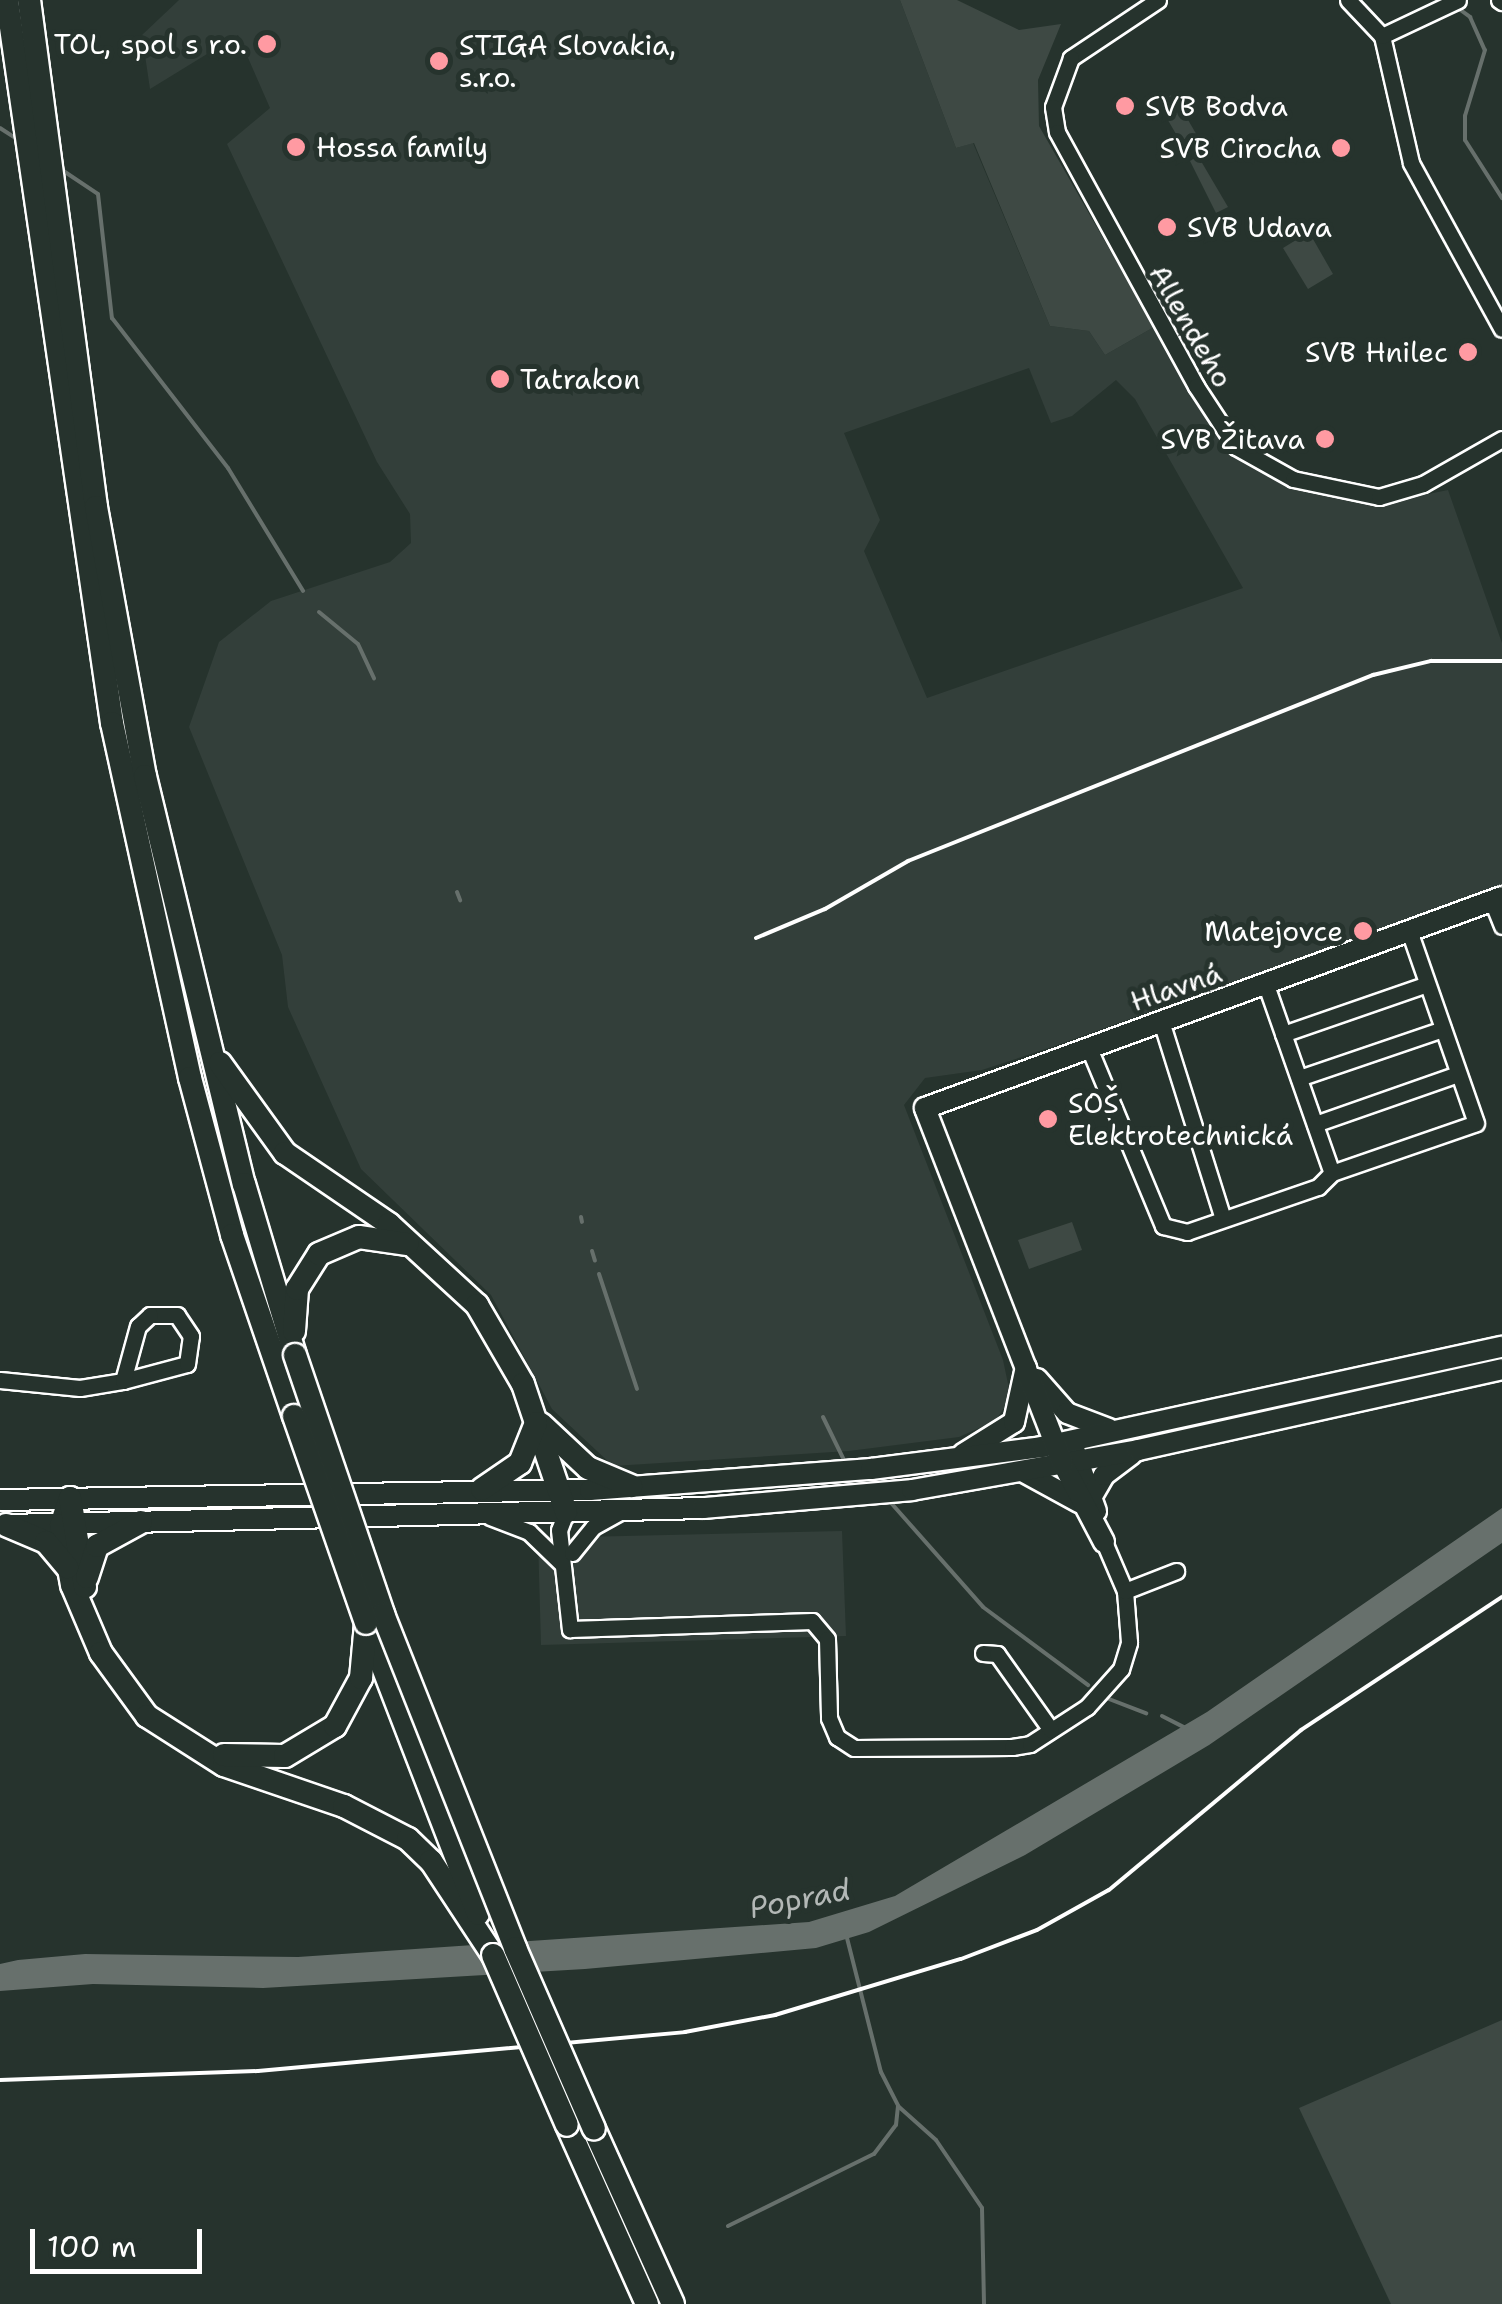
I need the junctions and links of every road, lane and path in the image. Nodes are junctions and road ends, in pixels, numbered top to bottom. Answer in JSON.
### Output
{"nodes":[{"id":1,"x":7,"y":0,"type":"edge"},
{"id":2,"x":29,"y":0,"type":"edge"},
{"id":3,"x":1158,"y":0,"type":"edge"},
{"id":4,"x":1348,"y":0,"type":"edge"},
{"id":5,"x":1458,"y":0,"type":"edge"},
{"id":6,"x":1382,"y":36,"type":"junction"},
{"id":7,"x":1502,"y":329,"type":"edge"},
{"id":8,"x":1502,"y":439,"type":"edge"},
{"id":9,"x":1497,"y":899,"type":"edge"},
{"id":10,"x":1502,"y":926,"type":"edge"},
{"id":11,"x":1410,"y":934,"type":"junction"},
{"id":12,"x":1427,"y":984,"type":"junction"},
{"id":13,"x":1266,"y":985,"type":"junction"},
{"id":14,"x":1161,"y":1021,"type":"junction"},
{"id":15,"x":1442,"y":1028,"type":"junction"},
{"id":16,"x":1283,"y":1034,"type":"junction"},
{"id":17,"x":206,"y":1040,"type":"junction"},
{"id":18,"x":1089,"y":1048,"type":"junction"},
{"id":19,"x":1458,"y":1074,"type":"junction"},
{"id":20,"x":1299,"y":1078,"type":"junction"},
{"id":21,"x":1315,"y":1124,"type":"junction"},
{"id":22,"x":1332,"y":1173,"type":"junction"},
{"id":23,"x":1223,"y":1219,"type":"junction"},
{"id":24,"x":421,"y":1252,"type":"junction"},
{"id":25,"x":1502,"y":1347,"type":"edge"},
{"id":26,"x":295,"y":1355,"type":"junction"},
{"id":27,"x":1027,"y":1365,"type":"junction"},
{"id":28,"x":1502,"y":1368,"type":"edge"},
{"id":29,"x":0,"y":1380,"type":"edge"},
{"id":30,"x":124,"y":1381,"type":"junction"},
{"id":31,"x":1046,"y":1391,"type":"junction"},
{"id":32,"x":538,"y":1419,"type":"junction"},
{"id":33,"x":1116,"y":1430,"type":"junction"},
{"id":34,"x":559,"y":1446,"type":"junction"},
{"id":35,"x":1138,"y":1450,"type":"junction"},
{"id":36,"x":1067,"y":1452,"type":"junction"},
{"id":37,"x":952,"y":1460,"type":"junction"},
{"id":38,"x":1024,"y":1472,"type":"junction"},
{"id":39,"x":631,"y":1486,"type":"junction"},
{"id":40,"x":482,"y":1490,"type":"junction"},
{"id":41,"x":70,"y":1498,"type":"junction"},
{"id":42,"x":1086,"y":1499,"type":"junction"},
{"id":43,"x":0,"y":1500,"type":"edge"},
{"id":44,"x":563,"y":1501,"type":"junction"},
{"id":45,"x":622,"y":1511,"type":"junction"},
{"id":46,"x":482,"y":1514,"type":"junction"},
{"id":47,"x":140,"y":1522,"type":"junction"},
{"id":48,"x":3,"y":1525,"type":"edge"},
{"id":49,"x":70,"y":1525,"type":"junction"},
{"id":50,"x":1104,"y":1542,"type":"joint"},
{"id":51,"x":570,"y":1561,"type":"junction"},
{"id":52,"x":67,"y":1566,"type":"junction"},
{"id":53,"x":1176,"y":1571,"type":"dead end"},
{"id":54,"x":85,"y":1586,"type":"junction"},
{"id":55,"x":1125,"y":1591,"type":"junction"},
{"id":56,"x":366,"y":1623,"type":"junction"},
{"id":57,"x":984,"y":1653,"type":"dead end"},
{"id":58,"x":1051,"y":1730,"type":"junction"},
{"id":59,"x":493,"y":1955,"type":"junction"},
{"id":60,"x":647,"y":2304,"type":"edge"},
{"id":61,"x":673,"y":2304,"type":"edge"}],
"edges":[{"from":1,"to":56,"type":"highway","bridge":true},
{"from":2,"to":17,"type":"highway"},
{"from":3,"to":8,"type":"street","name":"Allendeho"},
{"from":4,"to":6,"type":"street"},
{"from":5,"to":6,"type":"street"},
{"from":6,"to":7,"type":"street"},
{"from":9,"to":10,"type":"street"},
{"from":9,"to":11,"type":"main road","name":"Hlavná"},
{"from":11,"to":12,"type":"street"},
{"from":11,"to":13,"type":"main road","name":"Hlavná"},
{"from":12,"to":15,"type":"street"},
{"from":12,"to":16,"type":"street"},
{"from":13,"to":14,"type":"main road","name":"Hlavná"},
{"from":13,"to":16,"type":"street"},
{"from":14,"to":18,"type":"main road","name":"Hlavná"},
{"from":14,"to":23,"type":"street"},
{"from":15,"to":19,"type":"street"},
{"from":15,"to":20,"type":"street"},
{"from":16,"to":20,"type":"street"},
{"from":17,"to":24,"type":"highway"},
{"from":17,"to":26,"type":"highway"},
{"from":18,"to":23,"type":"street"},
{"from":18,"to":27,"type":"main road","name":"Hlavná"},
{"from":19,"to":21,"type":"street"},
{"from":19,"to":22,"type":"street"},
{"from":20,"to":21,"type":"street"},
{"from":21,"to":22,"type":"street"},
{"from":22,"to":23,"type":"street"},
{"from":24,"to":26,"type":"highway"},
{"from":24,"to":32,"type":"highway"},
{"from":25,"to":33,"type":"main road"},
{"from":26,"to":61,"type":"highway","bridge":true},
{"from":27,"to":31,"type":"main road"},
{"from":27,"to":36,"type":"main road"},
{"from":27,"to":37,"type":"main road"},
{"from":28,"to":35,"type":"main road"},
{"from":29,"to":30,"type":"street"},
{"from":30,"to":30,"type":"street"},
{"from":31,"to":33,"type":"main road"},
{"from":31,"to":36,"type":"main road"},
{"from":32,"to":34,"type":"highway"},
{"from":32,"to":40,"type":"highway"},
{"from":32,"to":44,"type":"highway"},
{"from":33,"to":36,"type":"main road"},
{"from":34,"to":39,"type":"highway"},
{"from":34,"to":44,"type":"highway"},
{"from":35,"to":36,"type":"main road"},
{"from":35,"to":42,"type":"main road"},
{"from":36,"to":37,"type":"main road"},
{"from":36,"to":38,"type":"main road"},
{"from":36,"to":42,"type":"main road"},
{"from":37,"to":39,"type":"main road"},
{"from":38,"to":42,"type":"main road"},
{"from":38,"to":45,"type":"main road"},
{"from":39,"to":44,"type":"main road"},
{"from":40,"to":41,"type":"main road"},
{"from":40,"to":44,"type":"main road"},
{"from":41,"to":43,"type":"main road"},
{"from":41,"to":49,"type":"highway"},
{"from":42,"to":50,"type":"main road"},
{"from":44,"to":45,"type":"main road"},
{"from":44,"to":46,"type":"main road"},
{"from":44,"to":51,"type":"street"},
{"from":45,"to":51,"type":"street"},
{"from":46,"to":47,"type":"main road"},
{"from":46,"to":51,"type":"street"},
{"from":47,"to":49,"type":"main road"},
{"from":47,"to":54,"type":"highway"},
{"from":48,"to":49,"type":"main road"},
{"from":48,"to":52,"type":"highway"},
{"from":49,"to":52,"type":"highway"},
{"from":49,"to":54,"type":"highway"},
{"from":50,"to":55,"type":"street"},
{"from":51,"to":58,"type":"street"},
{"from":52,"to":59,"type":"highway"},
{"from":53,"to":55,"type":"street"},
{"from":54,"to":56,"type":"highway"},
{"from":55,"to":58,"type":"street"},
{"from":56,"to":59,"type":"highway"},
{"from":57,"to":58,"type":"street"},
{"from":59,"to":60,"type":"highway","bridge":true}]}
